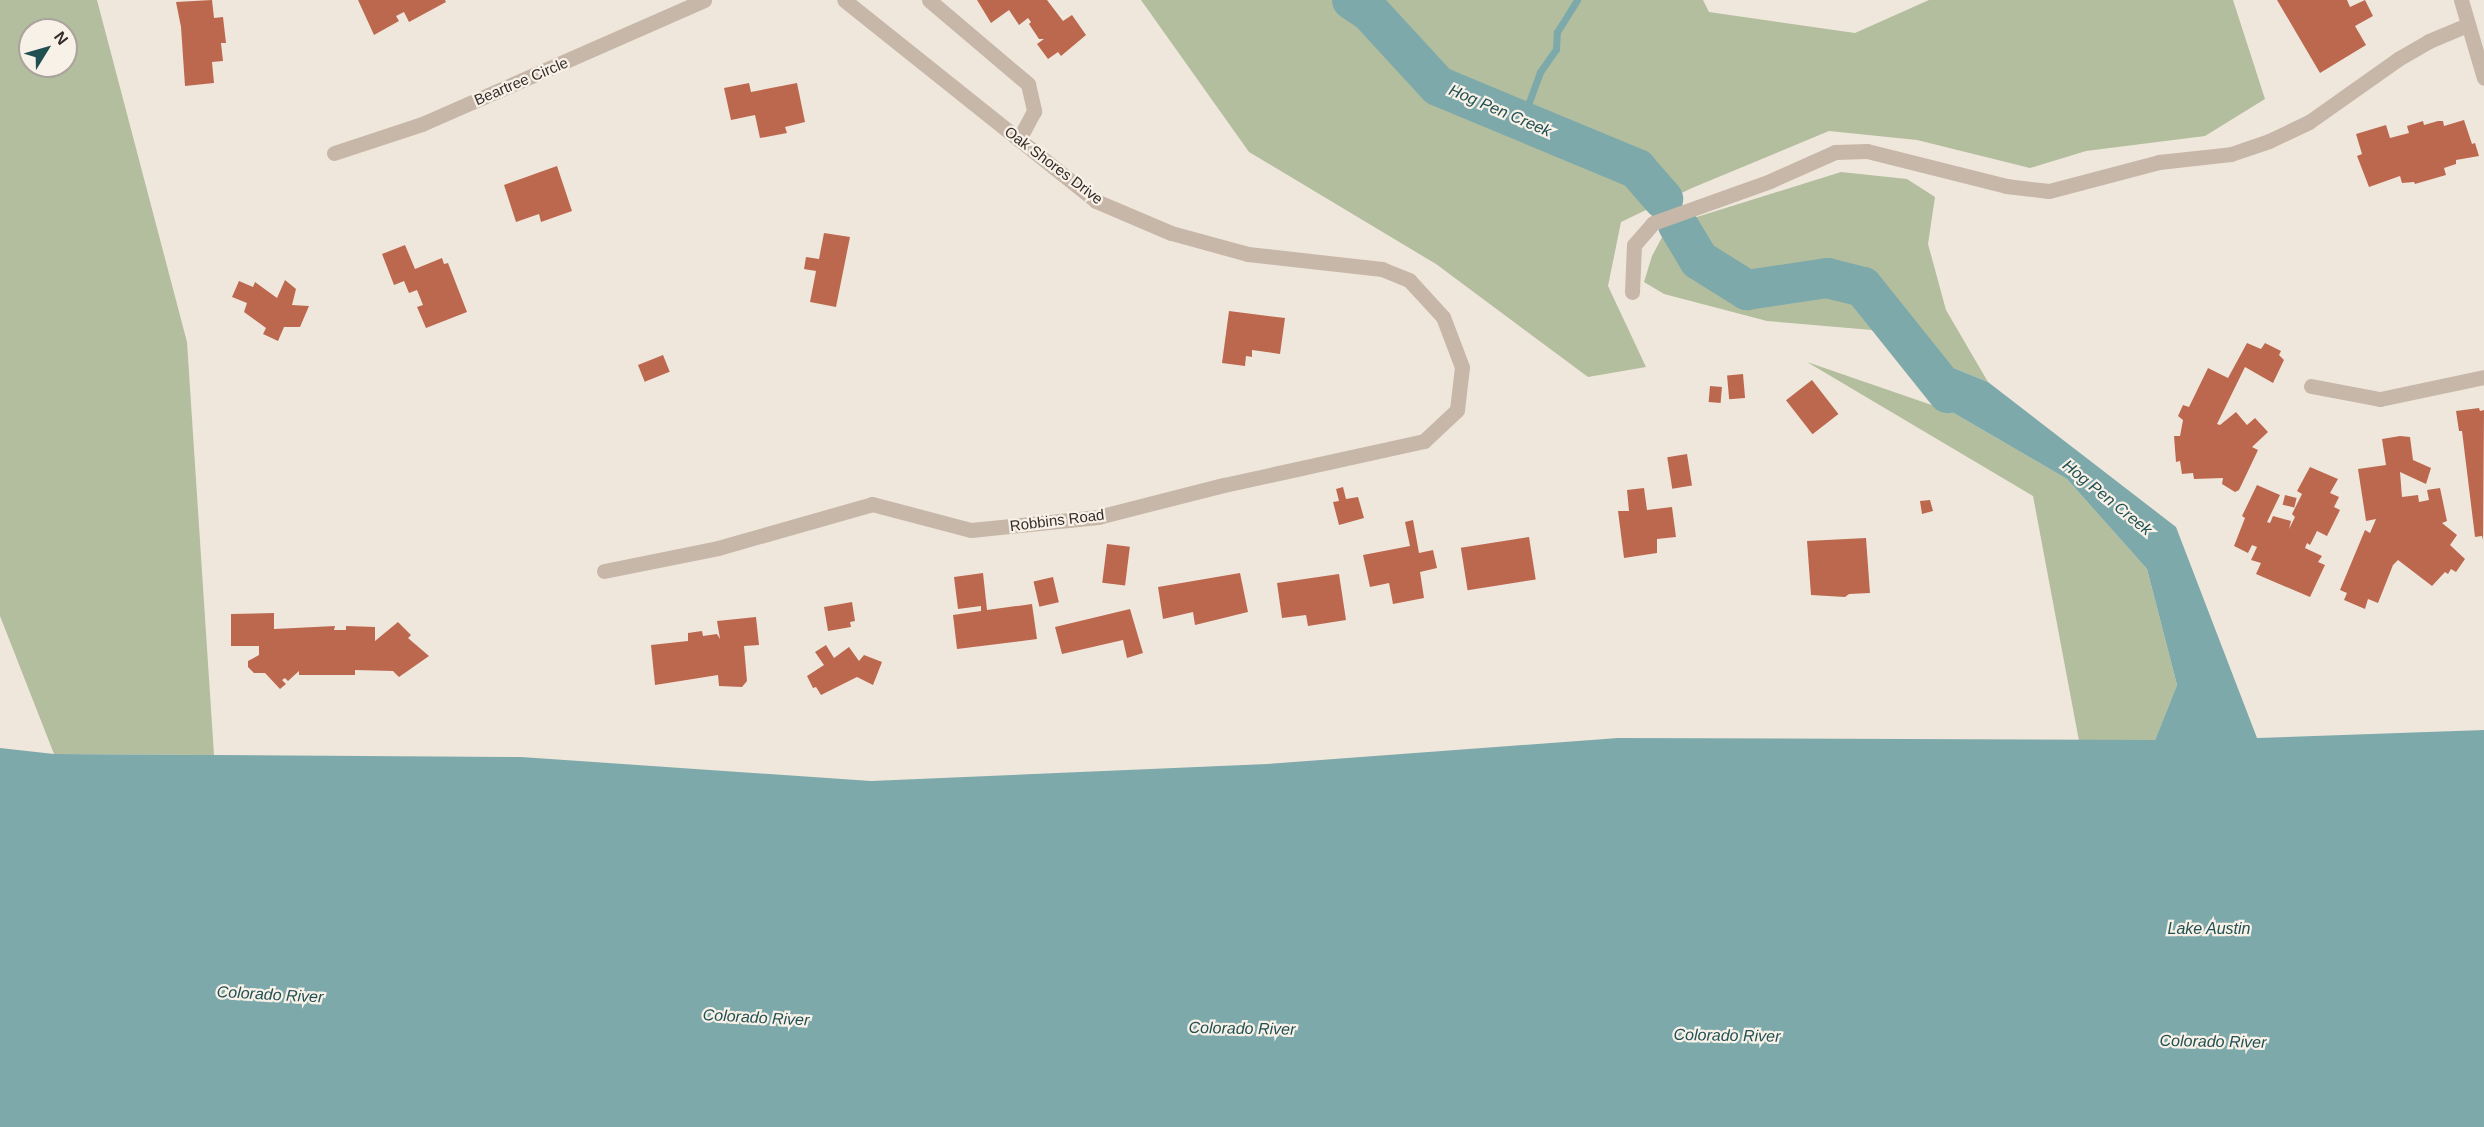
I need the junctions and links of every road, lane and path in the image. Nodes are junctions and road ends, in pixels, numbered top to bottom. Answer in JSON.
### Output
{"nodes":[{"id":1,"x":704,"y":0,"type":"edge"},
{"id":2,"x":844,"y":0,"type":"edge"},
{"id":3,"x":929,"y":0,"type":"edge"},
{"id":4,"x":2461,"y":0,"type":"edge"},
{"id":5,"x":2468,"y":25,"type":"junction"},
{"id":6,"x":2484,"y":78,"type":"edge"},
{"id":7,"x":1019,"y":139,"type":"junction"},
{"id":8,"x":334,"y":153,"type":"dead end"},
{"id":9,"x":1632,"y":292,"type":"dead end"},
{"id":10,"x":1462,"y":367,"type":"joint"},
{"id":11,"x":2484,"y":377,"type":"edge"},
{"id":12,"x":2311,"y":386,"type":"dead end"},
{"id":13,"x":604,"y":571,"type":"dead end"}],
"edges":[{"from":1,"to":8,"type":"street","name":"Beartree Circle"},
{"from":2,"to":7,"type":"street","name":"Oak Shores Drive"},
{"from":3,"to":7,"type":"street"},
{"from":4,"to":5,"type":"street"},
{"from":5,"to":6,"type":"street"},
{"from":5,"to":9,"type":"street"},
{"from":7,"to":10,"type":"street","name":"Oak Shores Drive"},
{"from":10,"to":13,"type":"street","name":"Robbins Road"},
{"from":11,"to":12,"type":"street"}]}
